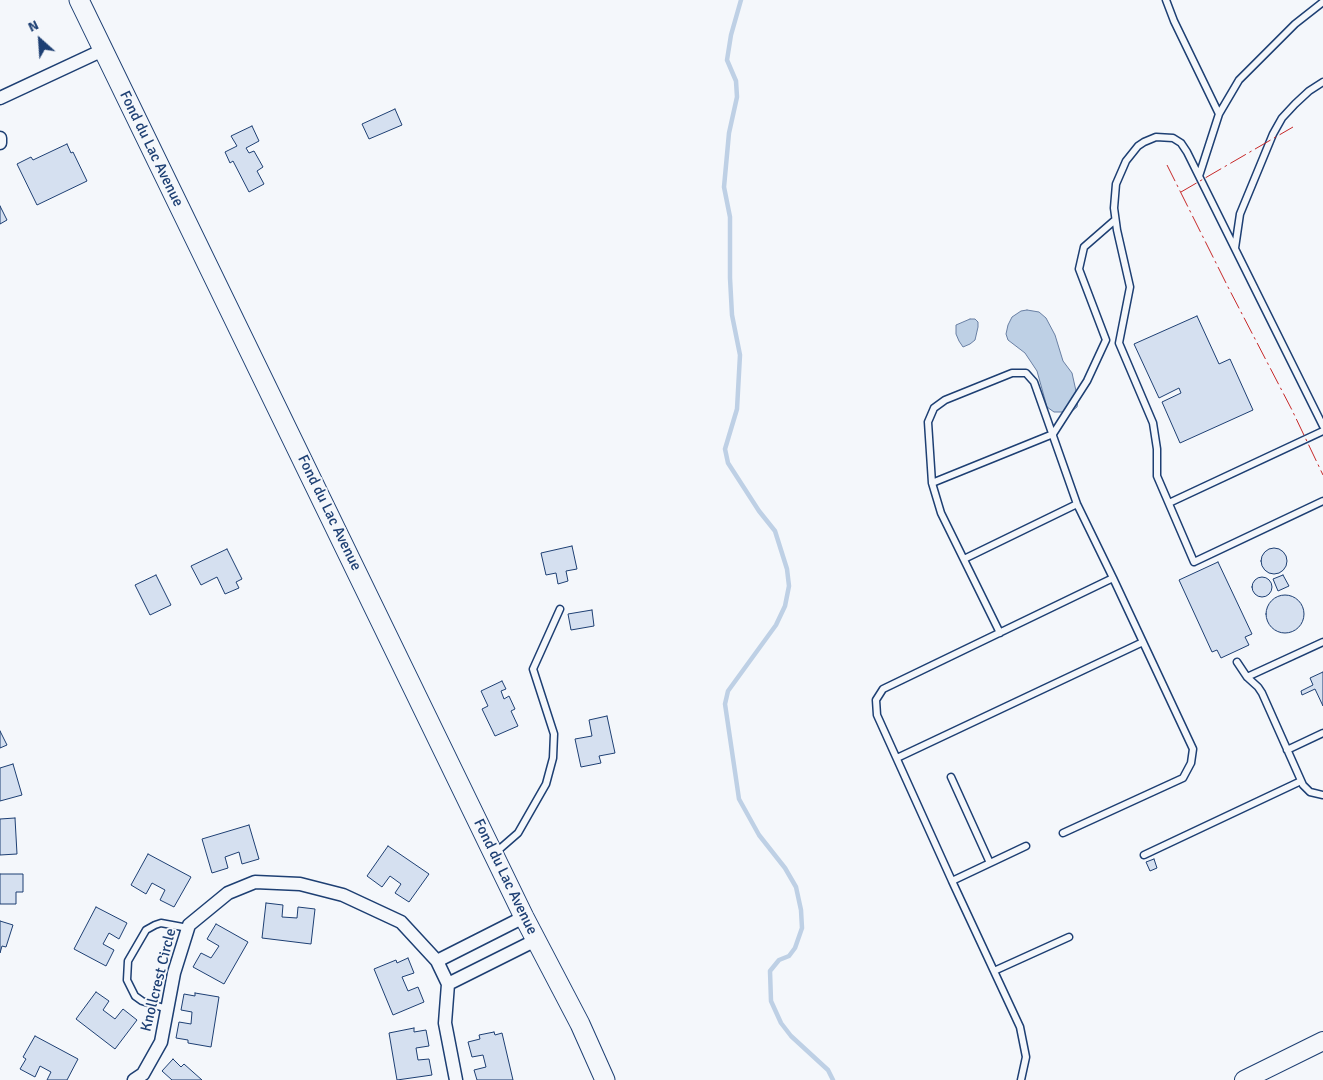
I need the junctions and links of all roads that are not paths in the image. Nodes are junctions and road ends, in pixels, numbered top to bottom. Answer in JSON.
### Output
{"nodes":[{"id":1,"x":79,"y":0,"type":"edge"},
{"id":2,"x":1166,"y":0,"type":"edge"},
{"id":3,"x":1323,"y":2,"type":"edge"},
{"id":4,"x":103,"y":50,"type":"junction"},
{"id":5,"x":1323,"y":82,"type":"edge"},
{"id":6,"x":0,"y":98,"type":"edge"},
{"id":7,"x":1219,"y":114,"type":"junction"},
{"id":8,"x":0,"y":138,"type":"edge"},
{"id":9,"x":0,"y":143,"type":"edge"},
{"id":10,"x":1199,"y":176,"type":"junction"},
{"id":11,"x":1115,"y":220,"type":"junction"},
{"id":12,"x":1235,"y":248,"type":"junction"},
{"id":13,"x":1323,"y":426,"type":"edge"},
{"id":14,"x":1323,"y":431,"type":"edge"},
{"id":15,"x":1052,"y":434,"type":"junction"},
{"id":16,"x":932,"y":483,"type":"junction"},
{"id":17,"x":1323,"y":502,"type":"edge"},
{"id":18,"x":1169,"y":503,"type":"junction"},
{"id":19,"x":1077,"y":504,"type":"junction"},
{"id":20,"x":964,"y":559,"type":"junction"},
{"id":21,"x":1113,"y":578,"type":"junction"},
{"id":22,"x":560,"y":610,"type":"dead end"},
{"id":23,"x":1000,"y":633,"type":"junction"},
{"id":24,"x":1143,"y":642,"type":"junction"},
{"id":25,"x":1323,"y":642,"type":"edge"},
{"id":26,"x":1237,"y":662,"type":"dead end"},
{"id":27,"x":1247,"y":677,"type":"junction"},
{"id":28,"x":1323,"y":733,"type":"edge"},
{"id":29,"x":1287,"y":750,"type":"junction"},
{"id":30,"x":897,"y":758,"type":"junction"},
{"id":31,"x":951,"y":778,"type":"dead end"},
{"id":32,"x":1301,"y":781,"type":"junction"},
{"id":33,"x":1323,"y":795,"type":"edge"},
{"id":34,"x":1062,"y":833,"type":"dead end"},
{"id":35,"x":1026,"y":846,"type":"dead end"},
{"id":36,"x":494,"y":854,"type":"junction"},
{"id":37,"x":1144,"y":855,"type":"dead end"},
{"id":38,"x":990,"y":863,"type":"junction"},
{"id":39,"x":952,"y":881,"type":"junction"},
{"id":40,"x":524,"y":917,"type":"junction"},
{"id":41,"x":188,"y":928,"type":"junction"},
{"id":42,"x":1069,"y":937,"type":"dead end"},
{"id":43,"x":536,"y":940,"type":"junction"},
{"id":44,"x":437,"y":961,"type":"junction"},
{"id":45,"x":994,"y":971,"type":"junction"},
{"id":46,"x":448,"y":984,"type":"junction"},
{"id":47,"x":167,"y":1009,"type":"junction"},
{"id":48,"x":580,"y":1024,"type":"junction"},
{"id":49,"x":1323,"y":1041,"type":"edge"},
{"id":50,"x":134,"y":1080,"type":"edge"},
{"id":51,"x":456,"y":1080,"type":"edge"},
{"id":52,"x":605,"y":1080,"type":"edge"},
{"id":53,"x":619,"y":1080,"type":"edge"},
{"id":54,"x":1020,"y":1080,"type":"edge"},
{"id":55,"x":1244,"y":1080,"type":"edge"}],
"edges":[{"from":1,"to":4,"type":"main road","name":"Fond du Lac Avenue"},
{"from":2,"to":7,"type":"lane"},
{"from":3,"to":7,"type":"lane"},
{"from":4,"to":6,"type":"street"},
{"from":4,"to":36,"type":"main road","name":"Fond du Lac Avenue"},
{"from":5,"to":12,"type":"lane"},
{"from":7,"to":10,"type":"lane"},
{"from":8,"to":9,"type":"street"},
{"from":10,"to":11,"type":"lane"},
{"from":10,"to":12,"type":"lane"},
{"from":11,"to":15,"type":"lane"},
{"from":11,"to":18,"type":"lane"},
{"from":12,"to":13,"type":"lane"},
{"from":14,"to":18,"type":"lane"},
{"from":15,"to":16,"type":"lane"},
{"from":15,"to":16,"type":"lane"},
{"from":15,"to":19,"type":"lane"},
{"from":16,"to":20,"type":"lane"},
{"from":17,"to":18,"type":"lane"},
{"from":19,"to":20,"type":"lane"},
{"from":19,"to":21,"type":"lane"},
{"from":20,"to":23,"type":"lane"},
{"from":21,"to":23,"type":"lane"},
{"from":21,"to":24,"type":"lane"},
{"from":22,"to":36,"type":"lane"},
{"from":23,"to":30,"type":"lane"},
{"from":24,"to":30,"type":"lane"},
{"from":24,"to":34,"type":"lane"},
{"from":25,"to":27,"type":"lane"},
{"from":26,"to":27,"type":"lane"},
{"from":27,"to":29,"type":"lane"},
{"from":28,"to":29,"type":"lane"},
{"from":29,"to":32,"type":"lane"},
{"from":30,"to":39,"type":"lane"},
{"from":31,"to":38,"type":"lane"},
{"from":32,"to":33,"type":"lane"},
{"from":32,"to":37,"type":"lane"},
{"from":35,"to":38,"type":"lane"},
{"from":36,"to":40,"type":"main road","name":"Fond du Lac Avenue"},
{"from":38,"to":39,"type":"lane"},
{"from":39,"to":45,"type":"lane"},
{"from":40,"to":43,"type":"main road","name":"Fond du Lac Avenue"},
{"from":40,"to":44,"type":"street"},
{"from":41,"to":44,"type":"street","name":"Knollcrest Circle"},
{"from":41,"to":47,"type":"street","name":"Knollcrest Circle"},
{"from":41,"to":47,"type":"lane"},
{"from":42,"to":45,"type":"lane"},
{"from":43,"to":46,"type":"street"},
{"from":43,"to":48,"type":"main road","name":"Fond du Lac Avenue"},
{"from":44,"to":46,"type":"street","name":"Knollcrest Circle"},
{"from":45,"to":54,"type":"lane"},
{"from":46,"to":51,"type":"street","name":"Knollcrest Circle"},
{"from":47,"to":50,"type":"street","name":"Knollcrest Circle"},
{"from":48,"to":52,"type":"main road","name":"Fond du Lac Avenue"},
{"from":48,"to":53,"type":"main road","name":"Fond du Lac Avenue"},
{"from":49,"to":55,"type":"street"}]}
